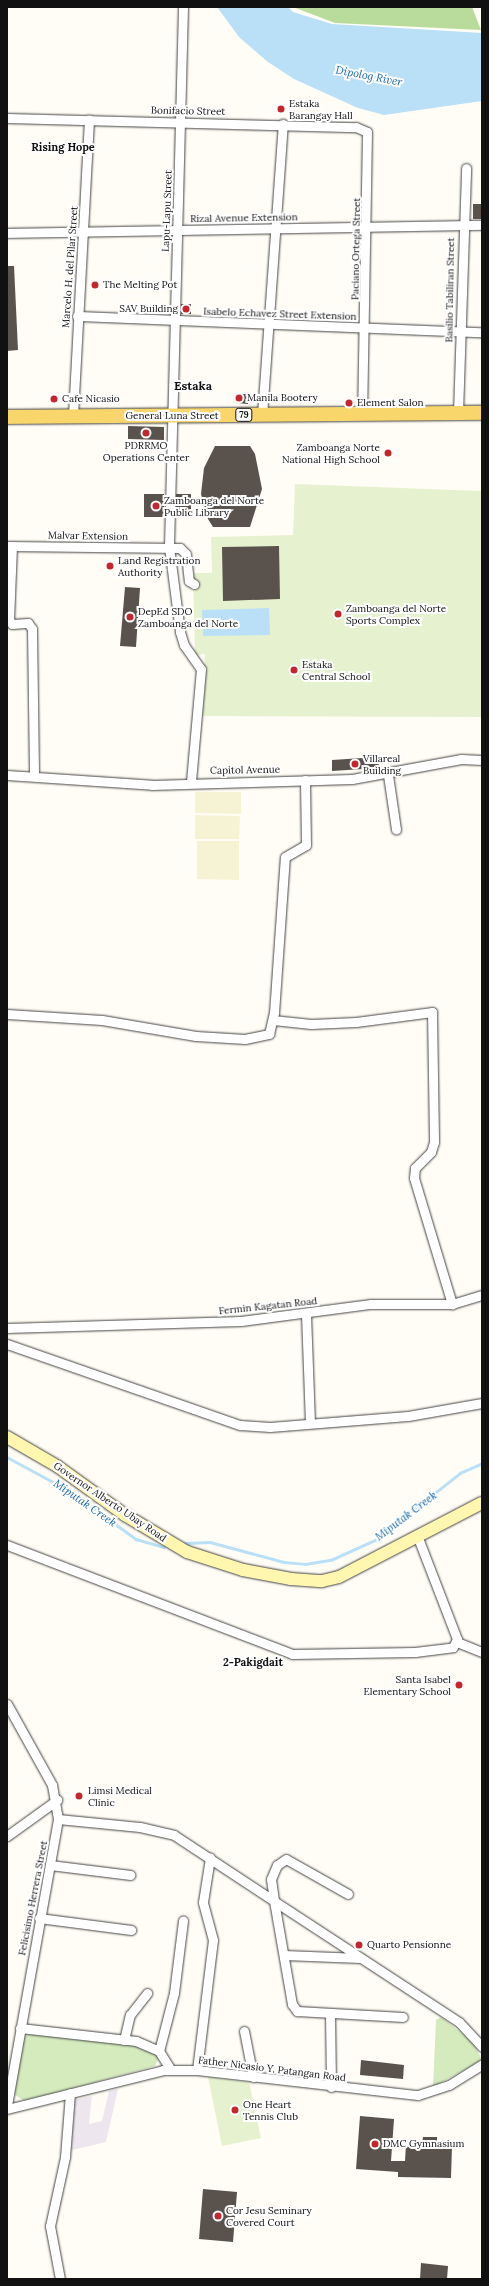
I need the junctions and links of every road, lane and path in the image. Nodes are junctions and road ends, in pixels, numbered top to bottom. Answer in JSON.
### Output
{"nodes":[{"id":1,"x":183,"y":7,"type":"edge"},
{"id":2,"x":7,"y":118,"type":"edge"},
{"id":3,"x":90,"y":120,"type":"junction"},
{"id":4,"x":180,"y":122,"type":"junction"},
{"id":5,"x":283,"y":124,"type":"junction"},
{"id":6,"x":367,"y":132,"type":"joint"},
{"id":7,"x":466,"y":168,"type":"dead end"},
{"id":8,"x":463,"y":225,"type":"junction"},
{"id":9,"x":482,"y":225,"type":"edge"},
{"id":10,"x":366,"y":226,"type":"junction"},
{"id":11,"x":274,"y":229,"type":"junction"},
{"id":12,"x":177,"y":230,"type":"junction"},
{"id":13,"x":84,"y":232,"type":"junction"},
{"id":14,"x":7,"y":233,"type":"edge"},
{"id":15,"x":77,"y":316,"type":"junction"},
{"id":16,"x":175,"y":322,"type":"junction"},
{"id":17,"x":268,"y":326,"type":"junction"},
{"id":18,"x":365,"y":328,"type":"junction"},
{"id":19,"x":461,"y":331,"type":"junction"},
{"id":20,"x":482,"y":332,"type":"edge"},
{"id":21,"x":458,"y":413,"type":"junction"},
{"id":22,"x":482,"y":413,"type":"edge"},
{"id":23,"x":362,"y":414,"type":"junction"},
{"id":24,"x":262,"y":415,"type":"junction"},
{"id":25,"x":73,"y":416,"type":"junction"},
{"id":26,"x":174,"y":416,"type":"junction"},
{"id":27,"x":7,"y":417,"type":"edge"},
{"id":28,"x":9,"y":546,"type":"edge"},
{"id":29,"x":170,"y":547,"type":"junction"},
{"id":30,"x":194,"y":584,"type":"dead end"},
{"id":31,"x":482,"y":760,"type":"edge"},
{"id":32,"x":7,"y":775,"type":"edge"},
{"id":33,"x":34,"y":775,"type":"junction"},
{"id":34,"x":388,"y":775,"type":"junction"},
{"id":35,"x":305,"y":780,"type":"junction"},
{"id":36,"x":191,"y":782,"type":"junction"},
{"id":37,"x":396,"y":829,"type":"dead end"},
{"id":38,"x":7,"y":1014,"type":"edge"},
{"id":39,"x":273,"y":1020,"type":"junction"},
{"id":40,"x":482,"y":1295,"type":"edge"},
{"id":41,"x":452,"y":1304,"type":"junction"},
{"id":42,"x":306,"y":1314,"type":"junction"},
{"id":43,"x":7,"y":1328,"type":"edge"},
{"id":44,"x":7,"y":1344,"type":"edge"},
{"id":45,"x":482,"y":1403,"type":"edge"},
{"id":46,"x":310,"y":1423,"type":"junction"},
{"id":47,"x":7,"y":1438,"type":"edge"},
{"id":48,"x":482,"y":1503,"type":"edge"},
{"id":49,"x":418,"y":1538,"type":"junction"},
{"id":50,"x":7,"y":1545,"type":"edge"},
{"id":51,"x":457,"y":1642,"type":"junction"},
{"id":52,"x":482,"y":1652,"type":"edge"},
{"id":53,"x":7,"y":1704,"type":"edge"},
{"id":54,"x":57,"y":1800,"type":"junction"},
{"id":55,"x":58,"y":1819,"type":"junction"},
{"id":56,"x":7,"y":1836,"type":"edge"},
{"id":57,"x":210,"y":1858,"type":"junction"},
{"id":58,"x":50,"y":1865,"type":"junction"},
{"id":59,"x":130,"y":1875,"type":"dead end"},
{"id":60,"x":348,"y":1894,"type":"dead end"},
{"id":61,"x":274,"y":1901,"type":"junction"},
{"id":62,"x":39,"y":1918,"type":"junction"},
{"id":63,"x":183,"y":1921,"type":"dead end"},
{"id":64,"x":131,"y":1930,"type":"dead end"},
{"id":65,"x":284,"y":1955,"type":"junction"},
{"id":66,"x":360,"y":1958,"type":"junction"},
{"id":67,"x":146,"y":1993,"type":"dead end"},
{"id":68,"x":330,"y":2013,"type":"junction"},
{"id":69,"x":403,"y":2017,"type":"dead end"},
{"id":70,"x":20,"y":2028,"type":"junction"},
{"id":71,"x":244,"y":2031,"type":"dead end"},
{"id":72,"x":124,"y":2040,"type":"junction"},
{"id":73,"x":482,"y":2047,"type":"edge"},
{"id":74,"x":159,"y":2051,"type":"junction"},
{"id":75,"x":482,"y":2064,"type":"edge"},
{"id":76,"x":171,"y":2070,"type":"junction"},
{"id":77,"x":197,"y":2070,"type":"junction"},
{"id":78,"x":253,"y":2077,"type":"junction"},
{"id":79,"x":330,"y":2087,"type":"junction"},
{"id":80,"x":70,"y":2093,"type":"junction"},
{"id":81,"x":7,"y":2106,"type":"edge"},
{"id":82,"x":7,"y":2109,"type":"edge"},
{"id":83,"x":60,"y":2279,"type":"edge"}],
"edges":[{"from":1,"to":4,"type":"street","name":"Lapu-Lapu Street"},
{"from":2,"to":3,"type":"street","name":"Bonifacio Street"},
{"from":3,"to":4,"type":"street","name":"Bonifacio Street"},
{"from":3,"to":13,"type":"street","name":"Marcelo H. del Pilar Street"},
{"from":4,"to":5,"type":"street","name":"Bonifacio Street"},
{"from":4,"to":12,"type":"street","name":"Lapu-Lapu Street"},
{"from":5,"to":6,"type":"street","name":"Bonifacio Street"},
{"from":5,"to":11,"type":"street"},
{"from":6,"to":10,"type":"street","name":"Paciano Ortega Street"},
{"from":7,"to":8,"type":"street","name":"Basilio Tabiliran Street"},
{"from":8,"to":9,"type":"street","name":"Rizal Avenue Extension"},
{"from":8,"to":10,"type":"street","name":"Rizal Avenue Extension"},
{"from":8,"to":19,"type":"street","name":"Basilio Tabiliran Street"},
{"from":10,"to":11,"type":"street","name":"Rizal Avenue Extension"},
{"from":10,"to":18,"type":"street","name":"Paciano Ortega Street"},
{"from":11,"to":12,"type":"street","name":"Rizal Avenue Extension"},
{"from":11,"to":17,"type":"street"},
{"from":12,"to":13,"type":"street","name":"Rizal Avenue Extension"},
{"from":12,"to":16,"type":"street","name":"Lapu-Lapu Street"},
{"from":13,"to":14,"type":"street","name":"Rizal Avenue Extension"},
{"from":13,"to":15,"type":"street","name":"Marcelo H. del Pilar Street"},
{"from":15,"to":16,"type":"street","name":"Isabelo Echavez Street Extension"},
{"from":15,"to":25,"type":"street","name":"Marcelo H. del Pilar Street"},
{"from":16,"to":17,"type":"street","name":"Isabelo Echavez Street Extension"},
{"from":16,"to":26,"type":"street","name":"Lapu-Lapu Street"},
{"from":17,"to":18,"type":"street","name":"Isabelo Echavez Street Extension"},
{"from":17,"to":24,"type":"street"},
{"from":18,"to":19,"type":"street","name":"Isabelo Echavez Street Extension"},
{"from":18,"to":23,"type":"street","name":"Paciano Ortega Street"},
{"from":19,"to":20,"type":"street","name":"Isabelo Echavez Street Extension"},
{"from":19,"to":21,"type":"street","name":"Basilio Tabiliran Street"},
{"from":21,"to":22,"type":"main road","name":"General Luna Street","number":"79"},
{"from":21,"to":23,"type":"main road","name":"General Luna Street","number":"79"},
{"from":23,"to":24,"type":"main road","name":"General Luna Street","number":"79"},
{"from":24,"to":26,"type":"main road","name":"General Luna Street","number":"79"},
{"from":25,"to":26,"type":"main road","name":"General Luna Street","number":"79"},
{"from":25,"to":27,"type":"main road","name":"General Luna Street","number":"79"},
{"from":26,"to":29,"type":"street","name":"Lapu-Lapu Street"},
{"from":28,"to":29,"type":"street","name":"Malvar Extension"},
{"from":28,"to":33,"type":"street"},
{"from":29,"to":30,"type":"street"},
{"from":29,"to":36,"type":"street","name":"Lapu-Lapu Street"},
{"from":31,"to":34,"type":"street","name":"Capitol Avenue"},
{"from":32,"to":33,"type":"street","name":"Capitol Avenue"},
{"from":33,"to":36,"type":"street","name":"Capitol Avenue"},
{"from":34,"to":35,"type":"street","name":"Capitol Avenue"},
{"from":34,"to":37,"type":"street"},
{"from":35,"to":36,"type":"street","name":"Capitol Avenue"},
{"from":35,"to":39,"type":"street"},
{"from":38,"to":39,"type":"street"},
{"from":39,"to":41,"type":"street"},
{"from":40,"to":41,"type":"street","name":"Fermin Kagatan Road"},
{"from":41,"to":42,"type":"street","name":"Fermin Kagatan Road"},
{"from":42,"to":43,"type":"street","name":"Fermin Kagatan Road"},
{"from":42,"to":46,"type":"street"},
{"from":44,"to":46,"type":"street"},
{"from":45,"to":46,"type":"street"},
{"from":47,"to":49,"type":"main road","name":"Governor Alberto Ubay Road"},
{"from":48,"to":49,"type":"main road","name":"Governor Alberto Ubay Road"},
{"from":49,"to":51,"type":"street"},
{"from":50,"to":51,"type":"street"},
{"from":51,"to":52,"type":"street"},
{"from":53,"to":54,"type":"street","name":"Felicisimo Herrera Street"},
{"from":54,"to":55,"type":"street","name":"Felicisimo Herrera Street"},
{"from":54,"to":56,"type":"street"},
{"from":55,"to":57,"type":"street"},
{"from":55,"to":58,"type":"street","name":"Felicisimo Herrera Street"},
{"from":57,"to":61,"type":"street"},
{"from":57,"to":77,"type":"street"},
{"from":58,"to":59,"type":"street"},
{"from":58,"to":62,"type":"street","name":"Felicisimo Herrera Street"},
{"from":60,"to":61,"type":"street"},
{"from":61,"to":65,"type":"street"},
{"from":61,"to":66,"type":"street"},
{"from":62,"to":64,"type":"street"},
{"from":62,"to":70,"type":"street","name":"Felicisimo Herrera Street"},
{"from":63,"to":74,"type":"street"},
{"from":65,"to":66,"type":"street"},
{"from":65,"to":68,"type":"street"},
{"from":66,"to":73,"type":"street"},
{"from":67,"to":72,"type":"street"},
{"from":68,"to":69,"type":"street"},
{"from":68,"to":79,"type":"street"},
{"from":70,"to":72,"type":"street"},
{"from":70,"to":81,"type":"street","name":"Felicisimo Herrera Street"},
{"from":71,"to":78,"type":"street"},
{"from":72,"to":74,"type":"street"},
{"from":74,"to":76,"type":"street"},
{"from":75,"to":79,"type":"street","name":"Father Nicasio Y. Patangan Road"},
{"from":76,"to":77,"type":"street","name":"Father Nicasio Y. Patangan Road"},
{"from":76,"to":80,"type":"street","name":"Father Nicasio Y. Patangan Road"},
{"from":77,"to":78,"type":"street","name":"Father Nicasio Y. Patangan Road"},
{"from":78,"to":79,"type":"street","name":"Father Nicasio Y. Patangan Road"},
{"from":80,"to":82,"type":"street","name":"Father Nicasio Y. Patangan Road"},
{"from":80,"to":83,"type":"street"}]}
